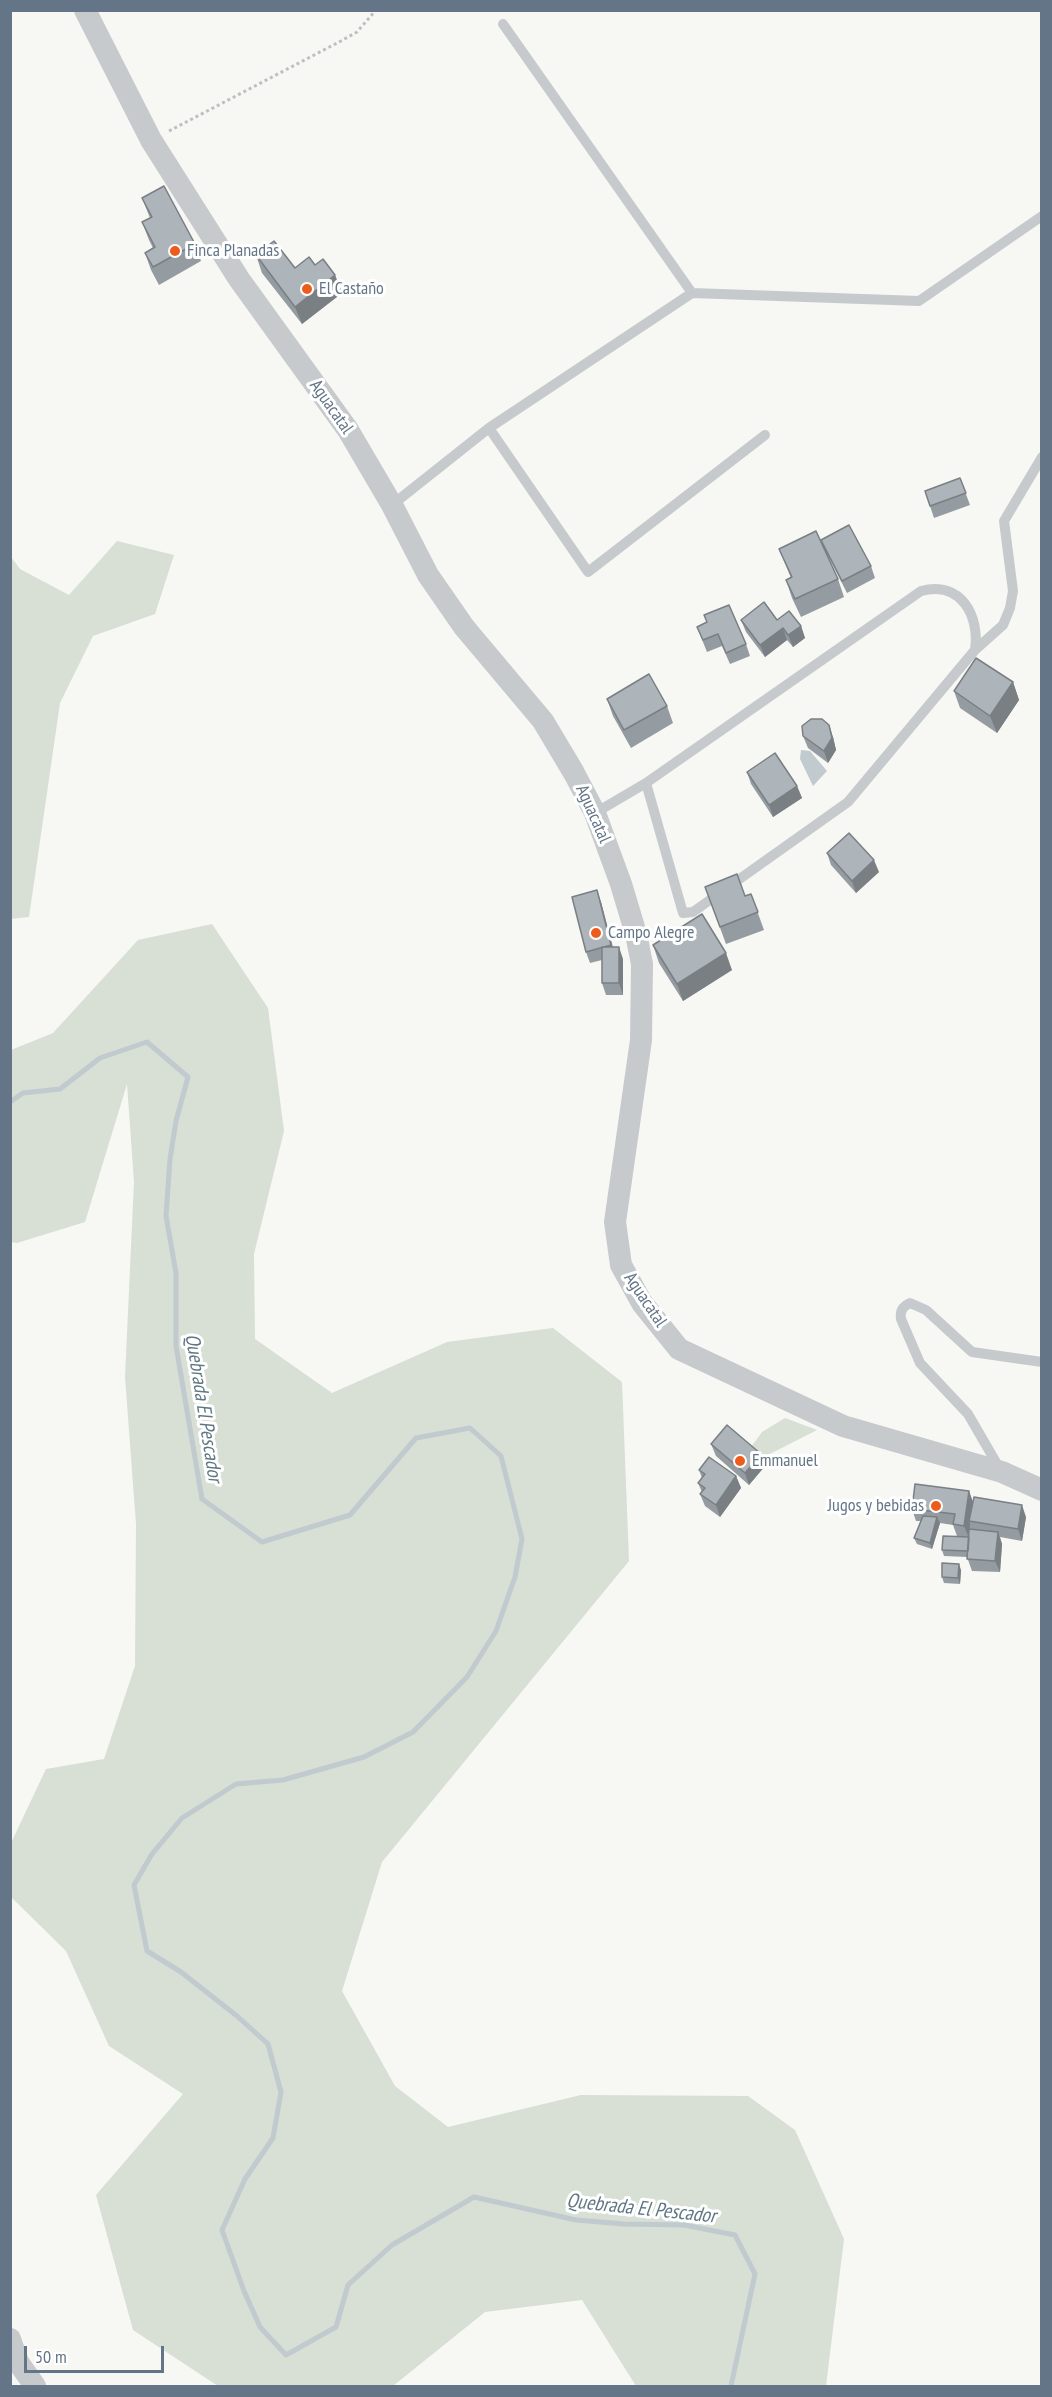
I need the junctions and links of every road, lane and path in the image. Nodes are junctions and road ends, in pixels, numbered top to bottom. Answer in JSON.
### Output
{"nodes":[{"id":1,"x":85,"y":10,"type":"edge"},
{"id":2,"x":376,"y":10,"type":"edge"},
{"id":3,"x":503,"y":24,"type":"dead end"},
{"id":4,"x":151,"y":140,"type":"junction"},
{"id":5,"x":1041,"y":216,"type":"edge"},
{"id":6,"x":692,"y":293,"type":"junction"},
{"id":7,"x":489,"y":428,"type":"junction"},
{"id":8,"x":765,"y":435,"type":"dead end"},
{"id":9,"x":1041,"y":457,"type":"edge"},
{"id":10,"x":392,"y":505,"type":"junction"},
{"id":11,"x":975,"y":650,"type":"junction"},
{"id":12,"x":646,"y":783,"type":"junction"},
{"id":13,"x":595,"y":813,"type":"junction"},
{"id":14,"x":1041,"y":1362,"type":"edge"},
{"id":15,"x":1002,"y":1472,"type":"junction"},
{"id":16,"x":1041,"y":1490,"type":"edge"},
{"id":17,"x":10,"y":2339,"type":"edge"},
{"id":18,"x":35,"y":2386,"type":"edge"}],
"edges":[{"from":1,"to":4,"type":"street","name":"Aguacatal"},
{"from":2,"to":4,"type":"path"},
{"from":3,"to":6,"type":"lane"},
{"from":4,"to":10,"type":"street","name":"Aguacatal"},
{"from":5,"to":6,"type":"lane"},
{"from":6,"to":7,"type":"lane"},
{"from":7,"to":8,"type":"lane"},
{"from":7,"to":10,"type":"lane"},
{"from":9,"to":11,"type":"lane"},
{"from":10,"to":13,"type":"street","name":"Aguacatal"},
{"from":11,"to":12,"type":"lane"},
{"from":11,"to":12,"type":"lane"},
{"from":12,"to":13,"type":"lane"},
{"from":13,"to":15,"type":"street","name":"Aguacatal"},
{"from":14,"to":15,"type":"lane"},
{"from":15,"to":16,"type":"street","name":"Aguacatal"},
{"from":17,"to":18,"type":"street"}]}
